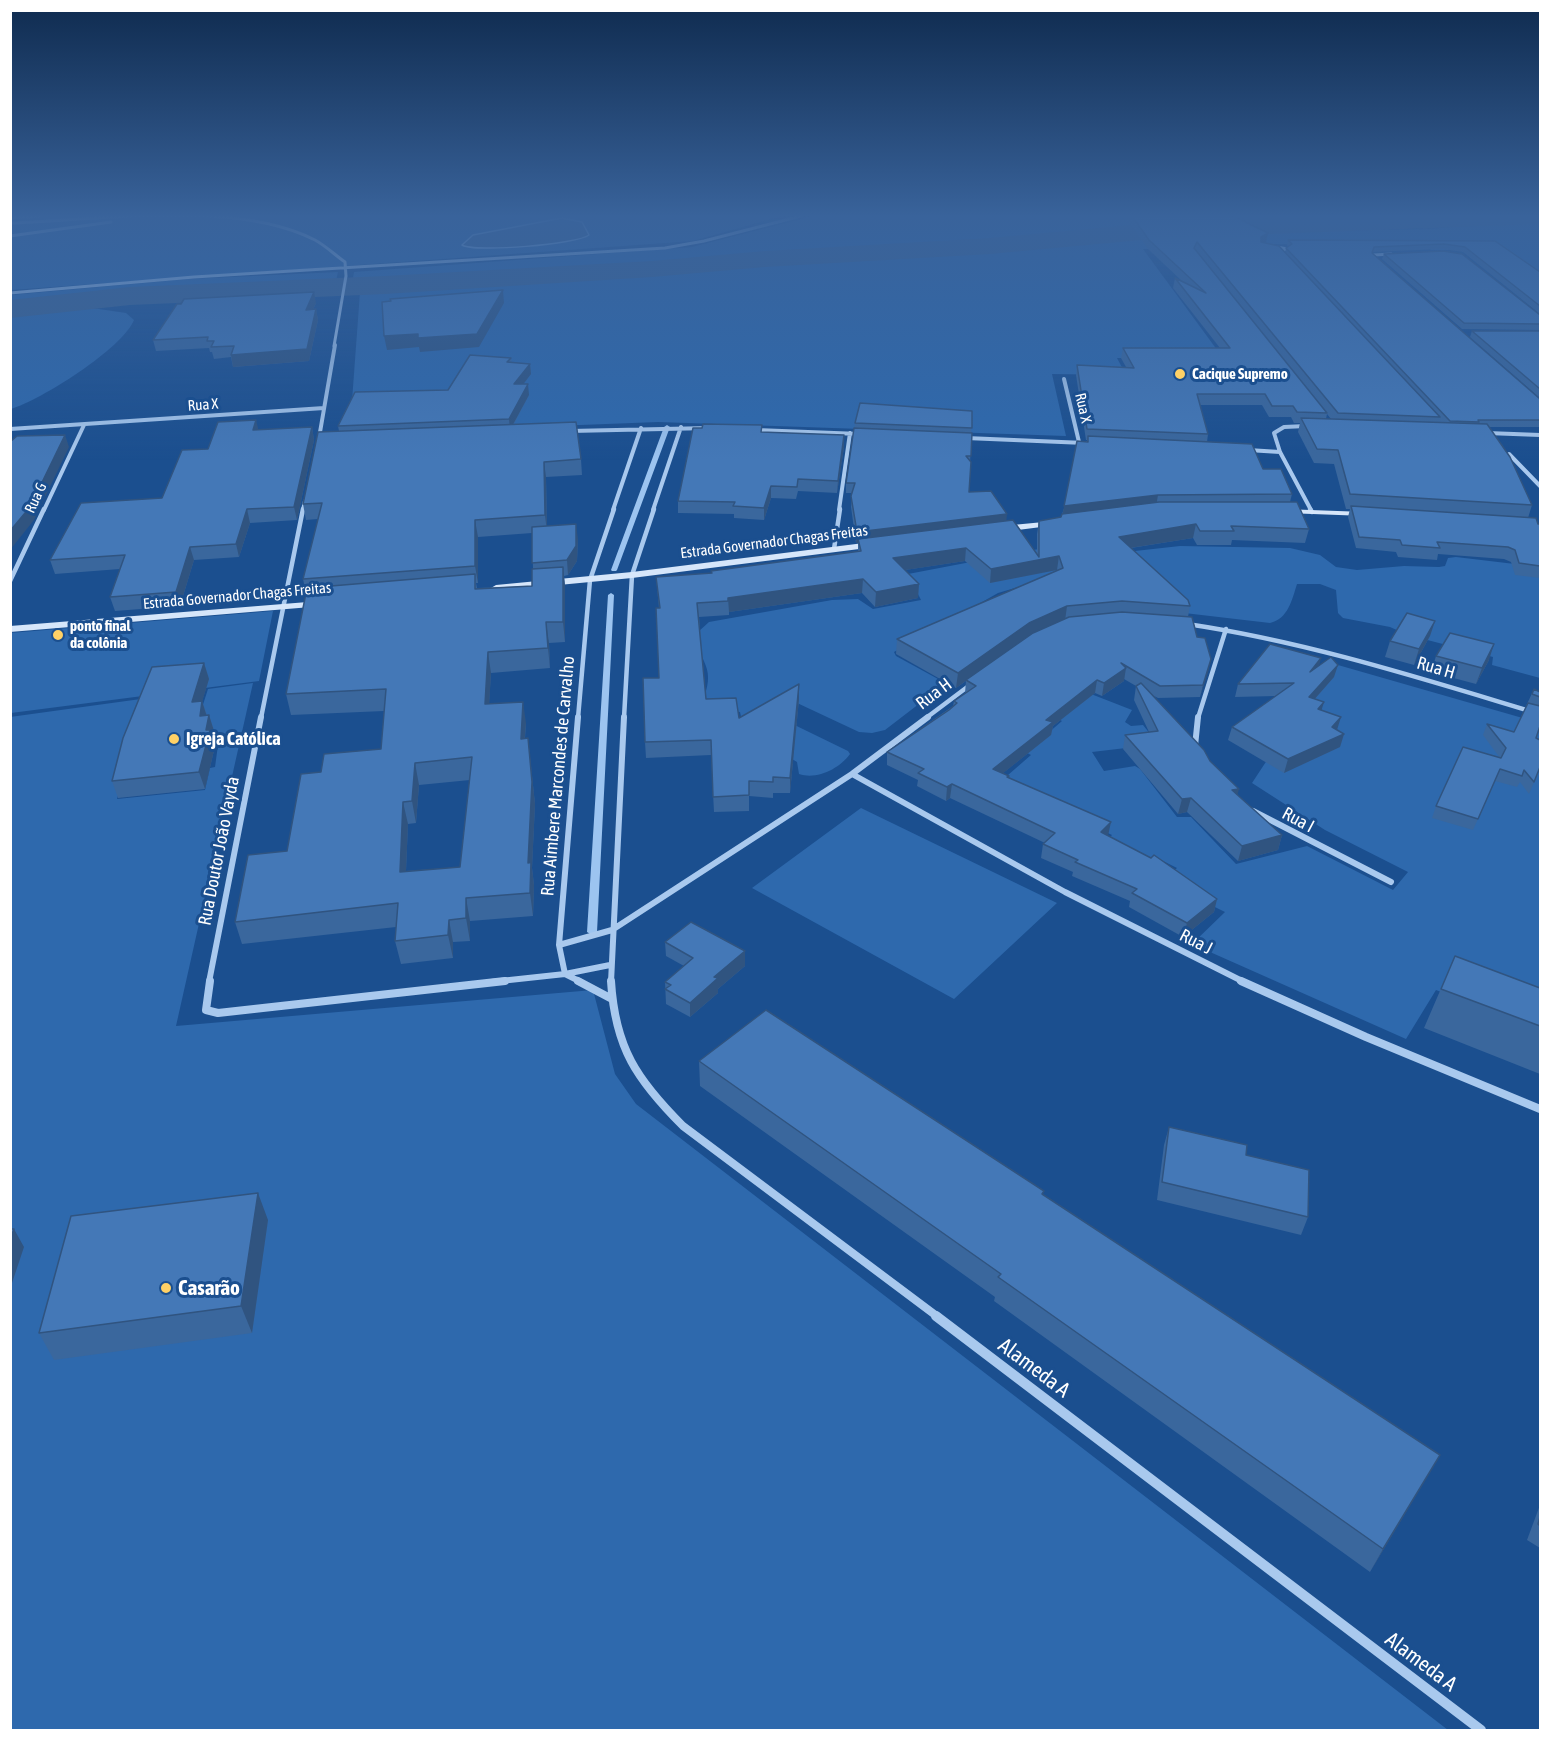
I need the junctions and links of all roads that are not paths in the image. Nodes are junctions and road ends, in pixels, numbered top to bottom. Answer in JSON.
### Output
{"nodes":[{"id":1,"x":343,"y":297,"type":"edge"},
{"id":2,"x":1064,"y":379,"type":"dead end"},
{"id":3,"x":324,"y":408,"type":"junction"},
{"id":4,"x":84,"y":425,"type":"junction"},
{"id":5,"x":1310,"y":426,"type":"edge"},
{"id":6,"x":681,"y":427,"type":"junction"},
{"id":7,"x":641,"y":428,"type":"junction"},
{"id":8,"x":715,"y":428,"type":"edge"},
{"id":9,"x":10,"y":429,"type":"edge"},
{"id":10,"x":749,"y":430,"type":"edge"},
{"id":11,"x":560,"y":432,"type":"edge"},
{"id":12,"x":850,"y":433,"type":"junction"},
{"id":13,"x":1481,"y":433,"type":"edge"},
{"id":14,"x":862,"y":434,"type":"edge"},
{"id":15,"x":1540,"y":435,"type":"edge"},
{"id":16,"x":964,"y":438,"type":"edge"},
{"id":17,"x":329,"y":442,"type":"edge"},
{"id":18,"x":1079,"y":442,"type":"junction"},
{"id":19,"x":1091,"y":443,"type":"edge"},
{"id":20,"x":1244,"y":450,"type":"edge"},
{"id":21,"x":1280,"y":452,"type":"junction"},
{"id":22,"x":1509,"y":454,"type":"edge"},
{"id":23,"x":1540,"y":486,"type":"edge"},
{"id":24,"x":306,"y":498,"type":"edge"},
{"id":25,"x":1279,"y":511,"type":"edge"},
{"id":26,"x":1312,"y":512,"type":"junction"},
{"id":27,"x":1372,"y":515,"type":"edge"},
{"id":28,"x":1062,"y":522,"type":"edge"},
{"id":29,"x":995,"y":530,"type":"edge"},
{"id":30,"x":880,"y":544,"type":"edge"},
{"id":31,"x":834,"y":549,"type":"junction"},
{"id":32,"x":632,"y":575,"type":"junction"},
{"id":33,"x":590,"y":579,"type":"junction"},
{"id":34,"x":10,"y":581,"type":"edge"},
{"id":35,"x":484,"y":589,"type":"edge"},
{"id":36,"x":329,"y":603,"type":"edge"},
{"id":37,"x":282,"y":608,"type":"junction"},
{"id":38,"x":1175,"y":622,"type":"edge"},
{"id":39,"x":10,"y":629,"type":"edge"},
{"id":40,"x":1226,"y":629,"type":"junction"},
{"id":41,"x":975,"y":681,"type":"edge"},
{"id":42,"x":1540,"y":714,"type":"edge"},
{"id":43,"x":1198,"y":755,"type":"edge"},
{"id":44,"x":852,"y":774,"type":"junction"},
{"id":45,"x":1244,"y":804,"type":"edge"},
{"id":46,"x":1391,"y":882,"type":"dead end"},
{"id":47,"x":612,"y":930,"type":"junction"},
{"id":48,"x":559,"y":945,"type":"junction"},
{"id":49,"x":610,"y":965,"type":"junction"},
{"id":50,"x":566,"y":974,"type":"junction"},
{"id":51,"x":612,"y":999,"type":"junction"},
{"id":52,"x":1540,"y":1109,"type":"edge"},
{"id":53,"x":1481,"y":1731,"type":"edge"}],
"edges":[{"from":1,"to":3,"type":"street"},
{"from":2,"to":18,"type":"street","name":"Rua X"},
{"from":3,"to":4,"type":"street","name":"Rua X"},
{"from":3,"to":17,"type":"street"},
{"from":4,"to":9,"type":"street","name":"Rua X"},
{"from":4,"to":34,"type":"street","name":"Rua G"},
{"from":5,"to":21,"type":"street"},
{"from":6,"to":7,"type":"street"},
{"from":6,"to":8,"type":"street"},
{"from":6,"to":32,"type":"street"},
{"from":7,"to":11,"type":"street"},
{"from":7,"to":33,"type":"street","name":"Rua Aimbere Marcondes de Carvalho"},
{"from":10,"to":12,"type":"street"},
{"from":12,"to":14,"type":"street"},
{"from":12,"to":31,"type":"street"},
{"from":13,"to":15,"type":"street"},
{"from":16,"to":18,"type":"street"},
{"from":18,"to":19,"type":"street"},
{"from":20,"to":21,"type":"street"},
{"from":21,"to":26,"type":"street"},
{"from":22,"to":23,"type":"street"},
{"from":24,"to":37,"type":"street","name":"Rua Doutor João Vayda"},
{"from":25,"to":26,"type":"main road"},
{"from":26,"to":27,"type":"main road"},
{"from":28,"to":29,"type":"main road"},
{"from":30,"to":31,"type":"main road","name":"Estrada Governador Chagas Freitas"},
{"from":31,"to":32,"type":"main road","name":"Estrada Governador Chagas Freitas"},
{"from":32,"to":33,"type":"main road","name":"Estrada Governador Chagas Freitas"},
{"from":32,"to":47,"type":"street"},
{"from":33,"to":35,"type":"main road","name":"Estrada Governador Chagas Freitas"},
{"from":33,"to":48,"type":"street","name":"Rua Aimbere Marcondes de Carvalho"},
{"from":36,"to":37,"type":"main road","name":"Estrada Governador Chagas Freitas"},
{"from":37,"to":39,"type":"main road","name":"Estrada Governador Chagas Freitas"},
{"from":37,"to":50,"type":"street","name":"Rua Doutor João Vayda"},
{"from":38,"to":40,"type":"street","name":"Rua H"},
{"from":40,"to":42,"type":"street","name":"Rua H"},
{"from":40,"to":43,"type":"street"},
{"from":41,"to":44,"type":"street","name":"Rua H"},
{"from":44,"to":47,"type":"street","name":"Rua H"},
{"from":44,"to":52,"type":"street","name":"Rua J"},
{"from":45,"to":46,"type":"street","name":"Rua I"},
{"from":47,"to":48,"type":"street","name":"Rua H"},
{"from":47,"to":49,"type":"street"},
{"from":48,"to":50,"type":"street","name":"Rua Aimbere Marcondes de Carvalho"},
{"from":49,"to":50,"type":"street","name":"Rua Doutor João Vayda"},
{"from":49,"to":51,"type":"street","name":"Alameda A"},
{"from":50,"to":51,"type":"street"},
{"from":51,"to":53,"type":"street","name":"Alameda A"}]}
